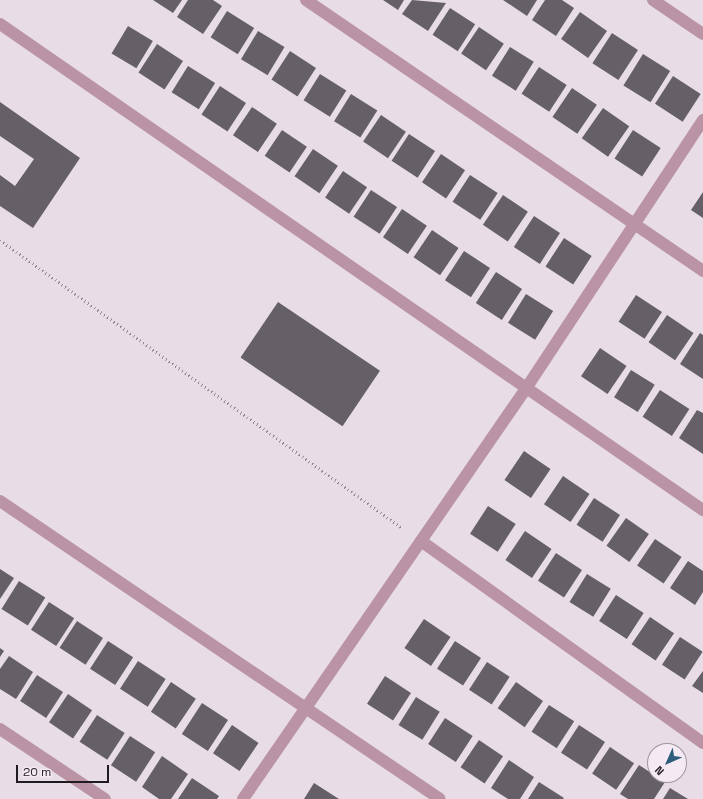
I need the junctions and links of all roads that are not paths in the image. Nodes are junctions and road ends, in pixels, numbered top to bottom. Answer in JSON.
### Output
{"nodes":[{"id":1,"x":306,"y":0,"type":"edge"},
{"id":2,"x":653,"y":0,"type":"edge"},
{"id":3,"x":0,"y":24,"type":"edge"},
{"id":4,"x":703,"y":34,"type":"edge"},
{"id":5,"x":703,"y":120,"type":"edge"},
{"id":6,"x":634,"y":222,"type":"junction"},
{"id":7,"x":703,"y":271,"type":"edge"},
{"id":8,"x":527,"y":387,"type":"junction"},
{"id":9,"x":0,"y":501,"type":"edge"},
{"id":10,"x":703,"y":510,"type":"edge"},
{"id":11,"x":421,"y":541,"type":"junction"},
{"id":12,"x":305,"y":707,"type":"junction"},
{"id":13,"x":0,"y":729,"type":"edge"},
{"id":14,"x":703,"y":743,"type":"edge"},
{"id":15,"x":105,"y":799,"type":"edge"},
{"id":16,"x":243,"y":799,"type":"edge"},
{"id":17,"x":440,"y":799,"type":"edge"}],
"edges":[{"from":1,"to":6,"type":"street"},
{"from":2,"to":4,"type":"street"},
{"from":3,"to":8,"type":"street"},
{"from":5,"to":6,"type":"street"},
{"from":6,"to":7,"type":"street"},
{"from":6,"to":8,"type":"street"},
{"from":8,"to":10,"type":"street"},
{"from":8,"to":11,"type":"street"},
{"from":9,"to":12,"type":"street"},
{"from":11,"to":12,"type":"street"},
{"from":11,"to":14,"type":"street"},
{"from":12,"to":16,"type":"street"},
{"from":12,"to":17,"type":"street"},
{"from":13,"to":15,"type":"street"}]}
